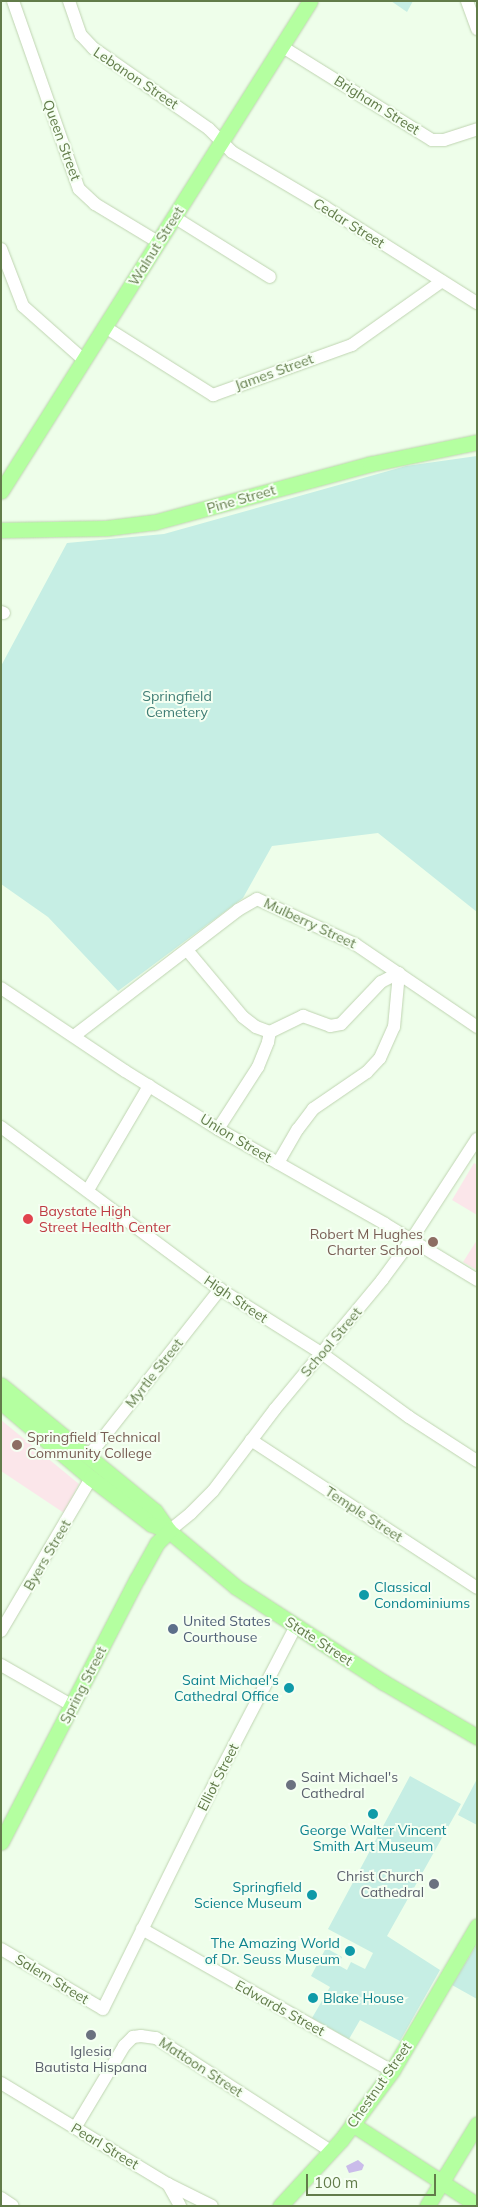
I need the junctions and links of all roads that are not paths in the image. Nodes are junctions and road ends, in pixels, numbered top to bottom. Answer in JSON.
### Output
{"nodes":[{"id":1,"x":13,"y":1,"type":"edge"},
{"id":2,"x":69,"y":1,"type":"edge"},
{"id":3,"x":310,"y":1,"type":"edge"},
{"id":4,"x":467,"y":1,"type":"edge"},
{"id":5,"x":477,"y":29,"type":"edge"},
{"id":6,"x":282,"y":46,"type":"junction"},
{"id":7,"x":477,"y":129,"type":"edge"},
{"id":8,"x":221,"y":142,"type":"junction"},
{"id":9,"x":174,"y":217,"type":"junction"},
{"id":10,"x":158,"y":242,"type":"junction"},
{"id":11,"x":1,"y":249,"type":"edge"},
{"id":12,"x":270,"y":276,"type":"dead end"},
{"id":13,"x":442,"y":281,"type":"junction"},
{"id":14,"x":477,"y":303,"type":"edge"},
{"id":15,"x":105,"y":327,"type":"junction"},
{"id":16,"x":84,"y":360,"type":"junction"},
{"id":17,"x":477,"y":442,"type":"edge"},
{"id":18,"x":1,"y":491,"type":"edge"},
{"id":19,"x":1,"y":530,"type":"edge"},
{"id":20,"x":187,"y":950,"type":"junction"},
{"id":21,"x":398,"y":973,"type":"junction"},
{"id":22,"x":1,"y":988,"type":"edge"},
{"id":23,"x":477,"y":1027,"type":"edge"},
{"id":24,"x":270,"y":1032,"type":"junction"},
{"id":25,"x":74,"y":1036,"type":"junction"},
{"id":26,"x":149,"y":1086,"type":"junction"},
{"id":27,"x":1,"y":1127,"type":"edge"},
{"id":28,"x":218,"y":1129,"type":"junction"},
{"id":29,"x":477,"y":1139,"type":"edge"},
{"id":30,"x":278,"y":1163,"type":"junction"},
{"id":31,"x":88,"y":1190,"type":"junction"},
{"id":32,"x":410,"y":1242,"type":"junction"},
{"id":33,"x":477,"y":1280,"type":"edge"},
{"id":34,"x":220,"y":1289,"type":"junction"},
{"id":35,"x":321,"y":1354,"type":"junction"},
{"id":36,"x":1,"y":1385,"type":"edge"},
{"id":37,"x":1,"y":1402,"type":"edge"},
{"id":38,"x":251,"y":1440,"type":"junction"},
{"id":39,"x":88,"y":1457,"type":"junction"},
{"id":40,"x":477,"y":1461,"type":"edge"},
{"id":41,"x":91,"y":1478,"type":"junction"},
{"id":42,"x":169,"y":1531,"type":"junction"},
{"id":43,"x":477,"y":1588,"type":"edge"},
{"id":44,"x":296,"y":1626,"type":"junction"},
{"id":45,"x":1,"y":1631,"type":"edge"},
{"id":46,"x":1,"y":1665,"type":"edge"},
{"id":47,"x":73,"y":1706,"type":"junction"},
{"id":48,"x":477,"y":1738,"type":"edge"},
{"id":49,"x":1,"y":1842,"type":"edge"},
{"id":50,"x":477,"y":1926,"type":"edge"},
{"id":51,"x":142,"y":1929,"type":"junction"},
{"id":52,"x":1,"y":1949,"type":"edge"},
{"id":53,"x":392,"y":2071,"type":"junction"},
{"id":54,"x":1,"y":2083,"type":"edge"},
{"id":55,"x":352,"y":2124,"type":"junction"},
{"id":56,"x":477,"y":2124,"type":"edge"},
{"id":57,"x":75,"y":2128,"type":"junction"},
{"id":58,"x":332,"y":2151,"type":"junction"},
{"id":59,"x":443,"y":2181,"type":"junction"},
{"id":60,"x":168,"y":2184,"type":"junction"},
{"id":61,"x":1,"y":2198,"type":"edge"},
{"id":62,"x":477,"y":2204,"type":"edge"},
{"id":63,"x":13,"y":2206,"type":"edge"},
{"id":64,"x":180,"y":2206,"type":"edge"},
{"id":65,"x":212,"y":2206,"type":"edge"},
{"id":66,"x":280,"y":2206,"type":"edge"},
{"id":67,"x":428,"y":2206,"type":"edge"}],
"edges":[{"from":1,"to":10,"type":"street","name":"Queen Street"},
{"from":2,"to":8,"type":"street","name":"Lebanon Street"},
{"from":3,"to":6,"type":"main road","name":"Walnut Street"},
{"from":4,"to":5,"type":"street"},
{"from":6,"to":7,"type":"street","name":"Brigham Street"},
{"from":6,"to":8,"type":"main road","name":"Walnut Street"},
{"from":8,"to":9,"type":"main road","name":"Walnut Street"},
{"from":8,"to":13,"type":"street","name":"Cedar Street"},
{"from":9,"to":10,"type":"main road","name":"Walnut Street"},
{"from":9,"to":12,"type":"street"},
{"from":10,"to":15,"type":"main road","name":"Walnut Street"},
{"from":11,"to":16,"type":"street"},
{"from":13,"to":14,"type":"street","name":"Cedar Street"},
{"from":13,"to":15,"type":"street","name":"James Street"},
{"from":15,"to":16,"type":"main road","name":"Walnut Street"},
{"from":16,"to":18,"type":"main road","name":"Walnut Street"},
{"from":17,"to":19,"type":"main road","name":"Pine Street"},
{"from":20,"to":21,"type":"street","name":"Mulberry Street"},
{"from":20,"to":24,"type":"street"},
{"from":20,"to":25,"type":"street","name":"Mulberry Street"},
{"from":21,"to":23,"type":"street","name":"Mulberry Street"},
{"from":21,"to":24,"type":"street"},
{"from":21,"to":30,"type":"street"},
{"from":22,"to":25,"type":"street","name":"Union Street"},
{"from":24,"to":28,"type":"street"},
{"from":25,"to":26,"type":"street","name":"Union Street"},
{"from":26,"to":28,"type":"street","name":"Union Street"},
{"from":26,"to":31,"type":"street"},
{"from":27,"to":31,"type":"street","name":"High Street"},
{"from":28,"to":30,"type":"street","name":"Union Street"},
{"from":29,"to":32,"type":"street","name":"School Street"},
{"from":30,"to":32,"type":"street","name":"Union Street"},
{"from":31,"to":34,"type":"street","name":"High Street"},
{"from":32,"to":33,"type":"street","name":"Union Street"},
{"from":32,"to":35,"type":"street","name":"School Street"},
{"from":34,"to":35,"type":"street","name":"High Street"},
{"from":34,"to":39,"type":"street","name":"Myrtle Street"},
{"from":35,"to":38,"type":"street","name":"School Street"},
{"from":35,"to":40,"type":"street","name":"High Street"},
{"from":36,"to":39,"type":"main road","name":"State Street"},
{"from":37,"to":41,"type":"main road","name":"State Street"},
{"from":38,"to":42,"type":"street","name":"School Street"},
{"from":38,"to":43,"type":"street","name":"Temple Street"},
{"from":39,"to":42,"type":"main road","name":"State Street"},
{"from":41,"to":42,"type":"main road","name":"State Street"},
{"from":41,"to":45,"type":"street","name":"Byers Street"},
{"from":42,"to":44,"type":"main road","name":"State Street"},
{"from":42,"to":47,"type":"main road","name":"Spring Street"},
{"from":44,"to":48,"type":"main road","name":"State Street"},
{"from":44,"to":51,"type":"street","name":"Elliot Street"},
{"from":46,"to":47,"type":"street"},
{"from":47,"to":49,"type":"main road","name":"Spring Street"},
{"from":50,"to":53,"type":"main road","name":"Chestnut Street"},
{"from":51,"to":52,"type":"street","name":"Salem Street"},
{"from":51,"to":53,"type":"street","name":"Edwards Street"},
{"from":53,"to":55,"type":"main road","name":"Chestnut Street"},
{"from":54,"to":57,"type":"street","name":"Pearl Street"},
{"from":55,"to":58,"type":"main road","name":"Chestnut Street"},
{"from":55,"to":59,"type":"main road"},
{"from":56,"to":59,"type":"main road"},
{"from":57,"to":58,"type":"street","name":"Mattoon Street"},
{"from":57,"to":60,"type":"street","name":"Pearl Street"},
{"from":58,"to":66,"type":"main road","name":"Chestnut Street"},
{"from":59,"to":62,"type":"main road"},
{"from":59,"to":67,"type":"main road"},
{"from":60,"to":64,"type":"street"},
{"from":60,"to":65,"type":"street","name":"Pearl Street"},
{"from":61,"to":63,"type":"street"}]}
